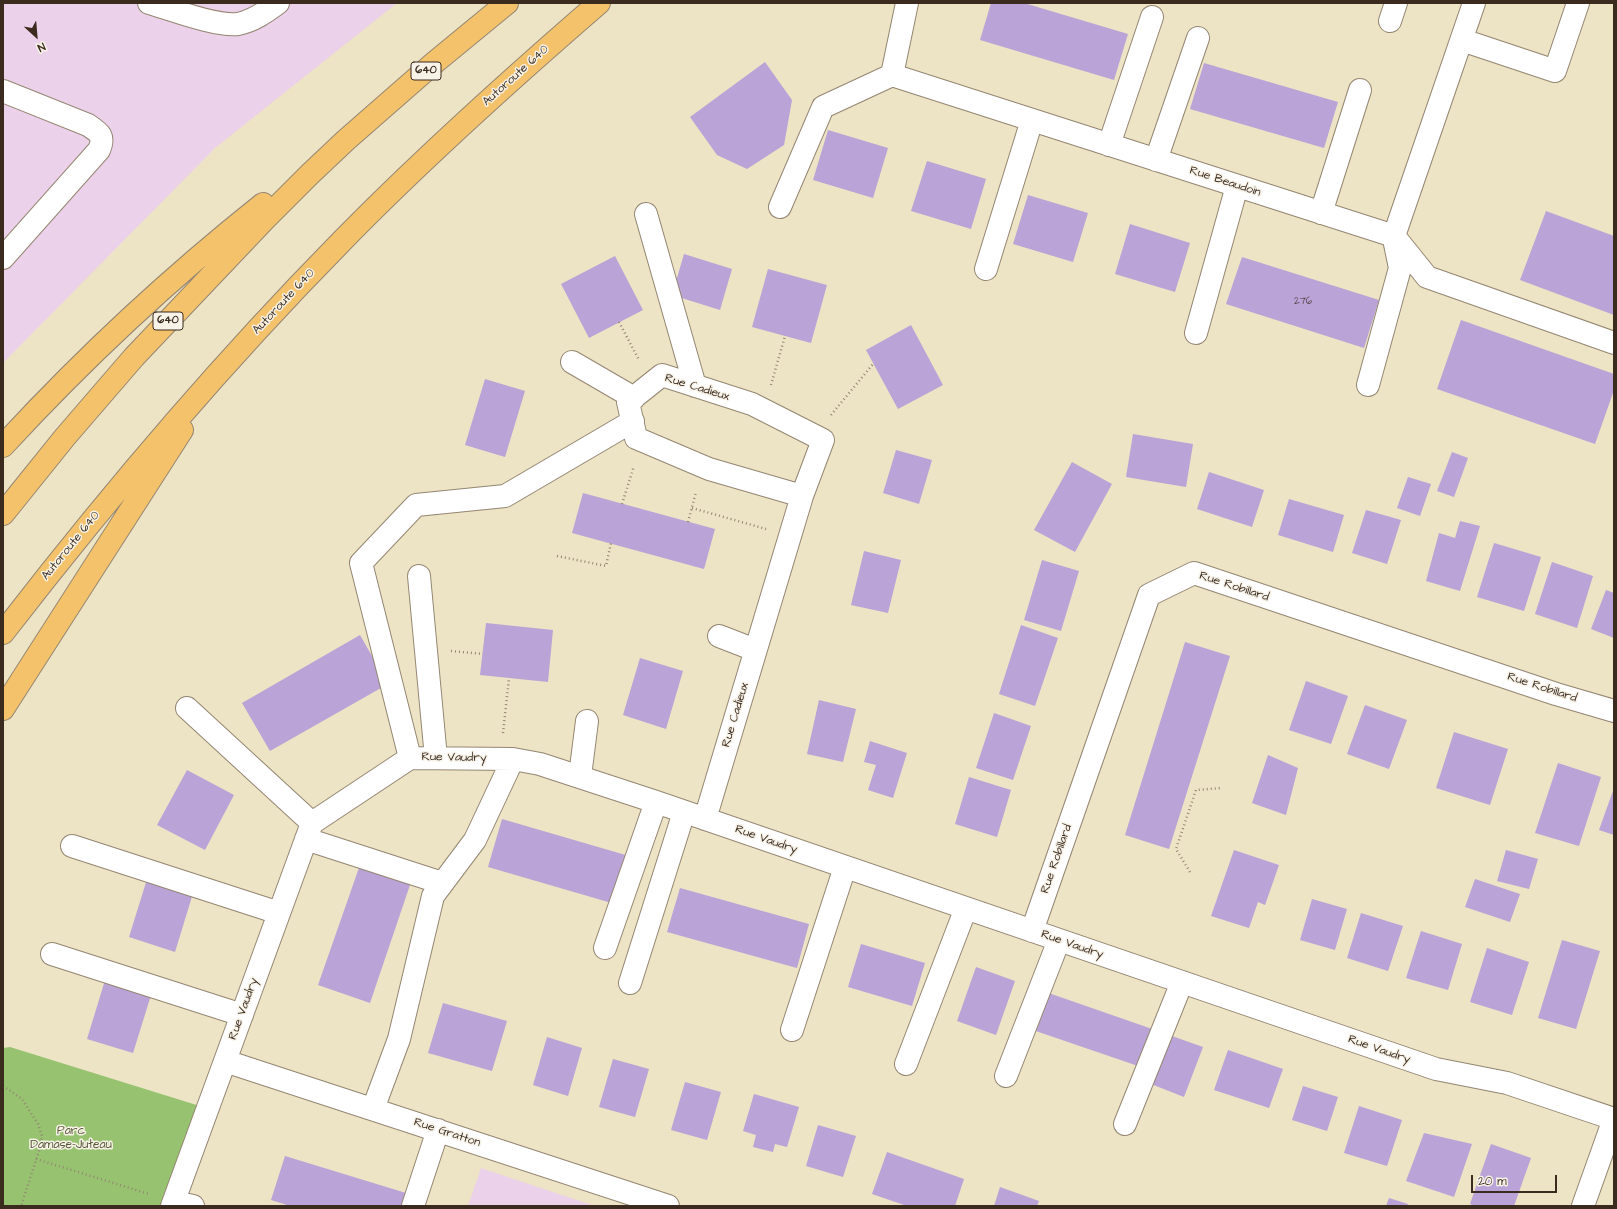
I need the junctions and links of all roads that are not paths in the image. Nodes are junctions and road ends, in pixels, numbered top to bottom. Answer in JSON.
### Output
{"nodes":[{"id":1,"x":149,"y":3,"type":"edge"},
{"id":2,"x":278,"y":3,"type":"edge"},
{"id":3,"x":507,"y":3,"type":"edge"},
{"id":4,"x":599,"y":3,"type":"edge"},
{"id":5,"x":907,"y":3,"type":"edge"},
{"id":6,"x":1474,"y":3,"type":"edge"},
{"id":7,"x":1578,"y":3,"type":"edge"},
{"id":8,"x":1152,"y":18,"type":"dead end"},
{"id":9,"x":1198,"y":38,"type":"dead end"},
{"id":10,"x":1462,"y":40,"type":"junction"},
{"id":11,"x":892,"y":75,"type":"junction"},
{"id":12,"x":1360,"y":90,"type":"dead end"},
{"id":13,"x":3,"y":91,"type":"edge"},
{"id":14,"x":1032,"y":120,"type":"junction"},
{"id":15,"x":346,"y":140,"type":"junction"},
{"id":16,"x":1109,"y":145,"type":"junction"},
{"id":17,"x":1156,"y":160,"type":"junction"},
{"id":18,"x":1237,"y":186,"type":"junction"},
{"id":19,"x":780,"y":207,"type":"dead end"},
{"id":20,"x":1322,"y":213,"type":"junction"},
{"id":21,"x":646,"y":214,"type":"dead end"},
{"id":22,"x":1394,"y":236,"type":"junction"},
{"id":23,"x":3,"y":258,"type":"edge"},
{"id":24,"x":986,"y":269,"type":"dead end"},
{"id":25,"x":1196,"y":333,"type":"dead end"},
{"id":26,"x":1614,"y":343,"type":"edge"},
{"id":27,"x":572,"y":362,"type":"dead end"},
{"id":28,"x":221,"y":370,"type":"junction"},
{"id":29,"x":1368,"y":385,"type":"dead end"},
{"id":30,"x":695,"y":386,"type":"junction"},
{"id":31,"x":634,"y":398,"type":"junction"},
{"id":32,"x":633,"y":421,"type":"junction"},
{"id":33,"x":3,"y":446,"type":"edge"},
{"id":34,"x":802,"y":496,"type":"junction"},
{"id":35,"x":3,"y":514,"type":"edge"},
{"id":36,"x":419,"y":576,"type":"dead end"},
{"id":37,"x":3,"y":633,"type":"edge"},
{"id":38,"x":719,"y":636,"type":"dead end"},
{"id":39,"x":755,"y":650,"type":"junction"},
{"id":40,"x":187,"y":708,"type":"dead end"},
{"id":41,"x":3,"y":709,"type":"edge"},
{"id":42,"x":1614,"y":711,"type":"edge"},
{"id":43,"x":587,"y":722,"type":"dead end"},
{"id":44,"x":410,"y":758,"type":"junction"},
{"id":45,"x":436,"y":758,"type":"junction"},
{"id":46,"x":507,"y":759,"type":"junction"},
{"id":47,"x":580,"y":776,"type":"junction"},
{"id":48,"x":656,"y":802,"type":"junction"},
{"id":49,"x":684,"y":812,"type":"junction"},
{"id":50,"x":705,"y":819,"type":"junction"},
{"id":51,"x":309,"y":831,"type":"junction"},
{"id":52,"x":72,"y":846,"type":"dead end"},
{"id":53,"x":845,"y":867,"type":"junction"},
{"id":54,"x":442,"y":883,"type":"junction"},
{"id":55,"x":966,"y":908,"type":"junction"},
{"id":56,"x":279,"y":913,"type":"junction"},
{"id":57,"x":1032,"y":931,"type":"junction"},
{"id":58,"x":1058,"y":940,"type":"junction"},
{"id":59,"x":605,"y":948,"type":"dead end"},
{"id":60,"x":52,"y":954,"type":"dead end"},
{"id":61,"x":1182,"y":982,"type":"junction"},
{"id":62,"x":630,"y":983,"type":"dead end"},
{"id":63,"x":242,"y":1015,"type":"junction"},
{"id":64,"x":792,"y":1030,"type":"dead end"},
{"id":65,"x":225,"y":1061,"type":"junction"},
{"id":66,"x":906,"y":1064,"type":"dead end"},
{"id":67,"x":1006,"y":1076,"type":"dead end"},
{"id":68,"x":374,"y":1109,"type":"junction"},
{"id":69,"x":1614,"y":1119,"type":"edge"},
{"id":70,"x":1125,"y":1124,"type":"dead end"},
{"id":71,"x":438,"y":1130,"type":"junction"},
{"id":72,"x":179,"y":1205,"type":"edge"},
{"id":73,"x":413,"y":1206,"type":"edge"},
{"id":74,"x":668,"y":1206,"type":"edge"},
{"id":75,"x":1583,"y":1206,"type":"edge"}],
"edges":[{"from":1,"to":2,"type":"street"},
{"from":3,"to":15,"type":"highway","number":"640"},
{"from":4,"to":28,"type":"highway","name":"Autoroute 640"},
{"from":5,"to":11,"type":"street"},
{"from":6,"to":10,"type":"street"},
{"from":7,"to":10,"type":"street"},
{"from":8,"to":16,"type":"street"},
{"from":9,"to":17,"type":"street"},
{"from":10,"to":22,"type":"street"},
{"from":11,"to":14,"type":"street","name":"Rue Beaudoin"},
{"from":11,"to":19,"type":"street"},
{"from":12,"to":20,"type":"street"},
{"from":13,"to":23,"type":"street"},
{"from":14,"to":16,"type":"street","name":"Rue Beaudoin"},
{"from":14,"to":24,"type":"street"},
{"from":15,"to":33,"type":"highway"},
{"from":15,"to":35,"type":"highway","number":"640"},
{"from":16,"to":17,"type":"street","name":"Rue Beaudoin"},
{"from":17,"to":18,"type":"street","name":"Rue Beaudoin"},
{"from":18,"to":20,"type":"street","name":"Rue Beaudoin"},
{"from":18,"to":25,"type":"street"},
{"from":20,"to":22,"type":"street","name":"Rue Beaudoin"},
{"from":21,"to":30,"type":"street"},
{"from":22,"to":26,"type":"street"},
{"from":22,"to":29,"type":"street"},
{"from":27,"to":31,"type":"street"},
{"from":28,"to":37,"type":"highway","name":"Autoroute 640"},
{"from":28,"to":41,"type":"highway"},
{"from":30,"to":31,"type":"street","name":"Rue Cadieux"},
{"from":30,"to":34,"type":"street","name":"Rue Cadieux"},
{"from":31,"to":32,"type":"street"},
{"from":32,"to":34,"type":"street"},
{"from":32,"to":44,"type":"street"},
{"from":34,"to":39,"type":"street","name":"Rue Cadieux"},
{"from":36,"to":45,"type":"street"},
{"from":38,"to":39,"type":"street"},
{"from":39,"to":50,"type":"street","name":"Rue Cadieux"},
{"from":40,"to":51,"type":"street"},
{"from":42,"to":57,"type":"street","name":"Rue Robillard"},
{"from":43,"to":47,"type":"street"},
{"from":44,"to":45,"type":"street","name":"Rue Vaudry"},
{"from":44,"to":51,"type":"street","name":"Rue Vaudry"},
{"from":45,"to":46,"type":"street","name":"Rue Vaudry"},
{"from":46,"to":47,"type":"street","name":"Rue Vaudry"},
{"from":46,"to":54,"type":"street"},
{"from":47,"to":48,"type":"street","name":"Rue Vaudry"},
{"from":48,"to":49,"type":"street","name":"Rue Vaudry"},
{"from":48,"to":59,"type":"street"},
{"from":49,"to":50,"type":"street","name":"Rue Vaudry"},
{"from":49,"to":62,"type":"street"},
{"from":50,"to":53,"type":"street","name":"Rue Vaudry"},
{"from":51,"to":54,"type":"street"},
{"from":51,"to":56,"type":"street","name":"Rue Vaudry"},
{"from":52,"to":56,"type":"street"},
{"from":53,"to":55,"type":"street","name":"Rue Vaudry"},
{"from":53,"to":64,"type":"street"},
{"from":54,"to":68,"type":"street"},
{"from":55,"to":57,"type":"street","name":"Rue Vaudry"},
{"from":55,"to":66,"type":"street"},
{"from":56,"to":63,"type":"street","name":"Rue Vaudry"},
{"from":57,"to":58,"type":"street","name":"Rue Vaudry"},
{"from":58,"to":61,"type":"street","name":"Rue Vaudry"},
{"from":58,"to":67,"type":"street"},
{"from":60,"to":63,"type":"street"},
{"from":61,"to":69,"type":"street","name":"Rue Vaudry"},
{"from":61,"to":70,"type":"street"},
{"from":63,"to":65,"type":"street","name":"Rue Vaudry"},
{"from":65,"to":68,"type":"street","name":"Rue Gratton"},
{"from":65,"to":72,"type":"street","name":"Rue Vaudry"},
{"from":68,"to":71,"type":"street","name":"Rue Gratton"},
{"from":69,"to":75,"type":"street"},
{"from":71,"to":73,"type":"street"},
{"from":71,"to":74,"type":"street","name":"Rue Gratton"}]}
